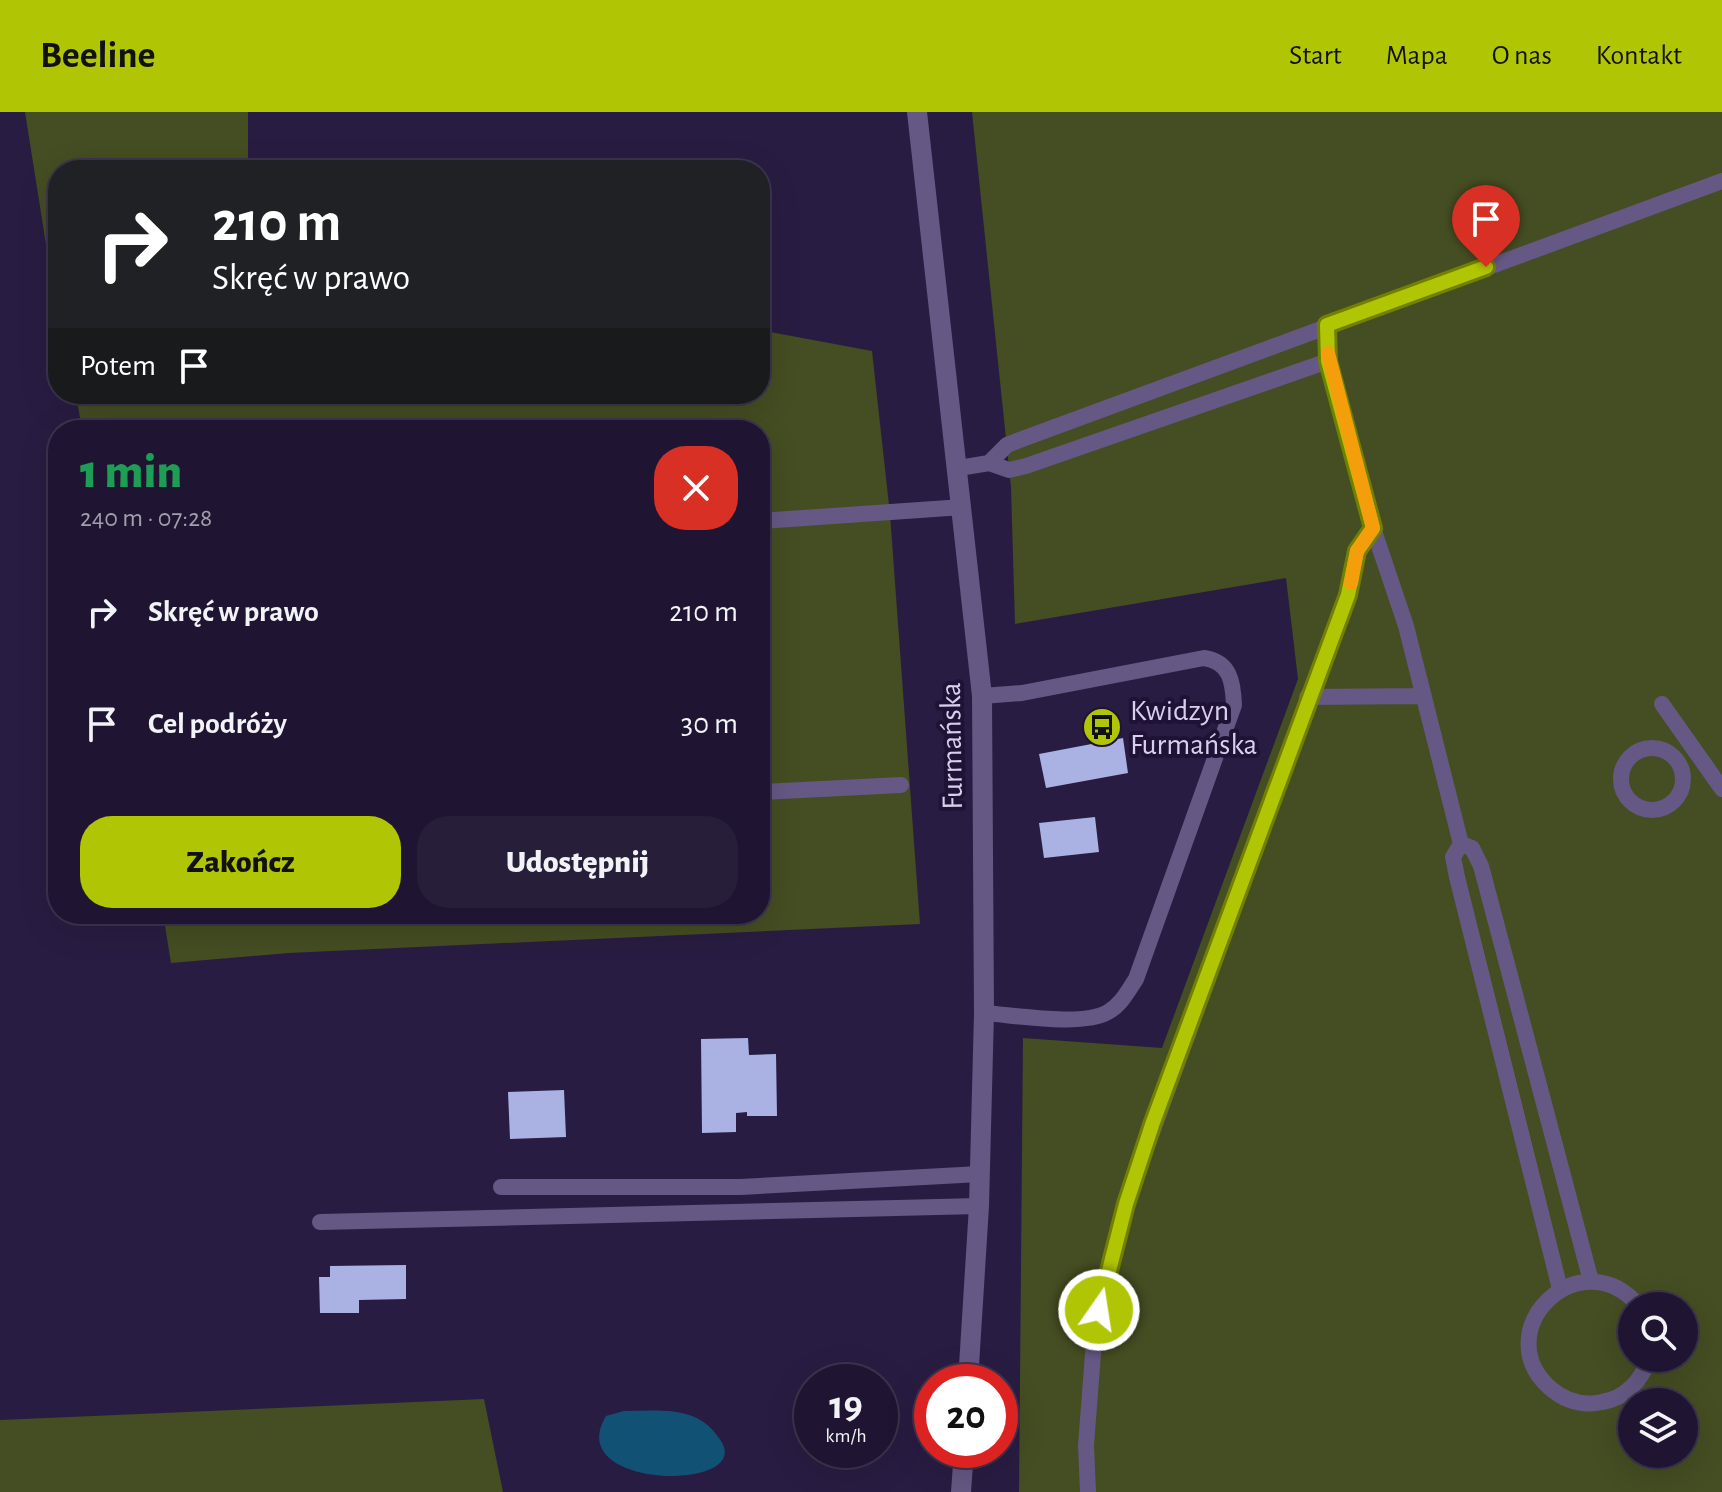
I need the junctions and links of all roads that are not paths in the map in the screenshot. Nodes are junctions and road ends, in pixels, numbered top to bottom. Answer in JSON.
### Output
{"nodes":[{"id":1,"x":917,"y":112,"type":"edge"},
{"id":2,"x":1722,"y":181,"type":"edge"},
{"id":3,"x":1327,"y":325,"type":"junction"},
{"id":4,"x":1328,"y":361,"type":"junction"},
{"id":5,"x":989,"y":463,"type":"junction"},
{"id":6,"x":959,"y":468,"type":"junction"},
{"id":7,"x":963,"y":507,"type":"junction"},
{"id":8,"x":770,"y":520,"type":"edge"},
{"id":9,"x":1373,"y":528,"type":"junction"},
{"id":10,"x":982,"y":696,"type":"junction"},
{"id":11,"x":1423,"y":696,"type":"junction"},
{"id":12,"x":1307,"y":697,"type":"junction"},
{"id":13,"x":1662,"y":704,"type":"dead end"},
{"id":14,"x":1683,"y":782,"type":"dead end"},
{"id":15,"x":901,"y":785,"type":"dead end"},
{"id":16,"x":1720,"y":786,"type":"edge"},
{"id":17,"x":770,"y":792,"type":"edge"},
{"id":18,"x":1461,"y":844,"type":"junction"},
{"id":19,"x":984,"y":1013,"type":"junction"},
{"id":20,"x":980,"y":1174,"type":"junction"},
{"id":21,"x":501,"y":1187,"type":"dead end"},
{"id":22,"x":979,"y":1206,"type":"junction"},
{"id":23,"x":320,"y":1222,"type":"dead end"},
{"id":24,"x":1591,"y":1281,"type":"junction"},
{"id":25,"x":1560,"y":1289,"type":"junction"},
{"id":26,"x":1622,"y":1292,"type":"edge"},
{"id":27,"x":969,"y":1364,"type":"edge"},
{"id":28,"x":1641,"y":1372,"type":"edge"},
{"id":29,"x":963,"y":1468,"type":"edge"},
{"id":30,"x":961,"y":1492,"type":"edge"},
{"id":31,"x":1088,"y":1492,"type":"edge"}],
"edges":[{"from":1,"to":6,"type":"street","name":"Furmańska"},
{"from":2,"to":3,"type":"lane"},
{"from":3,"to":4,"type":"lane"},
{"from":3,"to":5,"type":"lane"},
{"from":4,"to":5,"type":"lane"},
{"from":4,"to":9,"type":"lane"},
{"from":5,"to":6,"type":"lane"},
{"from":6,"to":7,"type":"street","name":"Furmańska"},
{"from":7,"to":8,"type":"lane"},
{"from":7,"to":10,"type":"street","name":"Furmańska"},
{"from":9,"to":11,"type":"lane"},
{"from":9,"to":12,"type":"lane"},
{"from":10,"to":19,"type":"street","name":"Furmańska"},
{"from":10,"to":19,"type":"lane"},
{"from":11,"to":12,"type":"lane"},
{"from":11,"to":18,"type":"lane"},
{"from":12,"to":31,"type":"lane"},
{"from":13,"to":16,"type":"lane"},
{"from":14,"to":16,"type":"lane"},
{"from":15,"to":17,"type":"lane"},
{"from":18,"to":24,"type":"lane"},
{"from":18,"to":25,"type":"lane"},
{"from":19,"to":20,"type":"street","name":"Furmańska"},
{"from":20,"to":21,"type":"lane"},
{"from":20,"to":22,"type":"street","name":"Furmańska"},
{"from":22,"to":23,"type":"lane"},
{"from":22,"to":27,"type":"street","name":"Furmańska"},
{"from":24,"to":25,"type":"lane"},
{"from":24,"to":26,"type":"lane"},
{"from":25,"to":28,"type":"lane"},
{"from":29,"to":30,"type":"street"}]}
